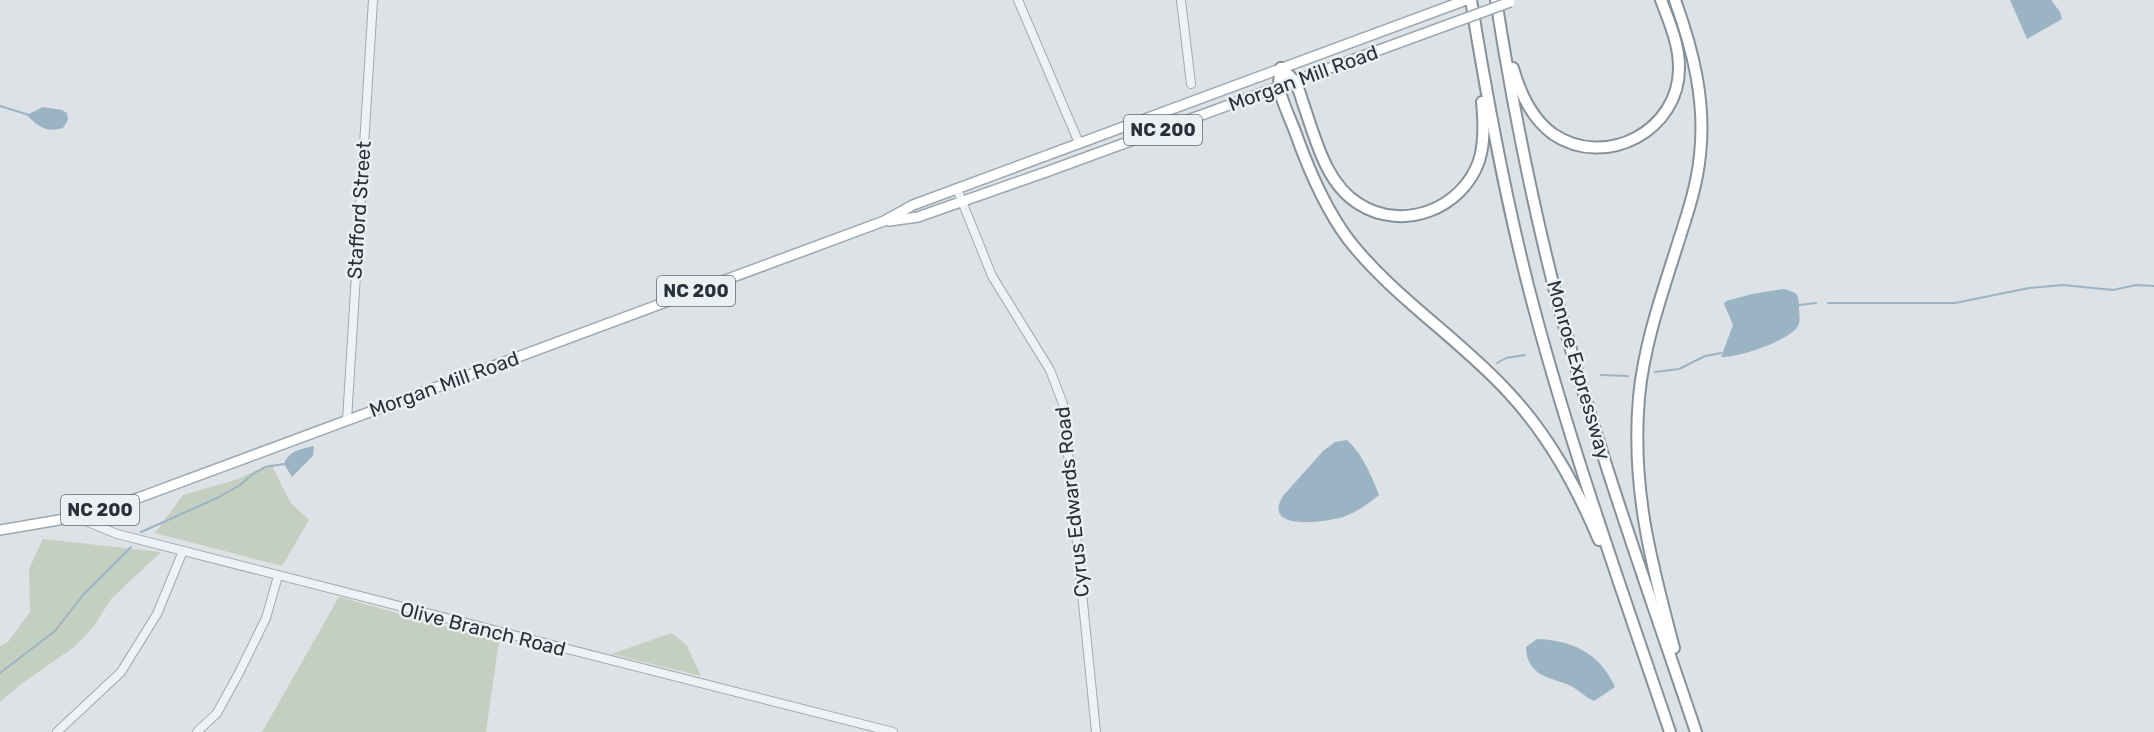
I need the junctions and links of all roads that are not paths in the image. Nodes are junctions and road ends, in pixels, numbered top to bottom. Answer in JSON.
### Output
{"nodes":[{"id":1,"x":373,"y":0,"type":"edge"},
{"id":2,"x":1017,"y":0,"type":"edge"},
{"id":3,"x":1181,"y":0,"type":"edge"},
{"id":4,"x":1471,"y":0,"type":"edge"},
{"id":5,"x":1496,"y":0,"type":"edge"},
{"id":6,"x":1661,"y":0,"type":"edge"},
{"id":7,"x":1675,"y":0,"type":"edge"},
{"id":8,"x":1513,"y":1,"type":"edge"},
{"id":9,"x":1462,"y":2,"type":"edge"},
{"id":10,"x":1499,"y":21,"type":"junction"},
{"id":11,"x":1479,"y":51,"type":"junction"},
{"id":12,"x":1281,"y":68,"type":"junction"},
{"id":13,"x":1295,"y":81,"type":"junction"},
{"id":14,"x":1191,"y":84,"type":"dead end"},
{"id":15,"x":1279,"y":87,"type":"junction"},
{"id":16,"x":1079,"y":144,"type":"junction"},
{"id":17,"x":957,"y":189,"type":"junction"},
{"id":18,"x":961,"y":201,"type":"junction"},
{"id":19,"x":884,"y":221,"type":"junction"},
{"id":20,"x":346,"y":420,"type":"junction"},
{"id":21,"x":76,"y":517,"type":"junction"},
{"id":22,"x":0,"y":530,"type":"edge"},
{"id":23,"x":183,"y":551,"type":"junction"},
{"id":24,"x":278,"y":576,"type":"junction"},
{"id":25,"x":1628,"y":606,"type":"junction"},
{"id":26,"x":57,"y":732,"type":"edge"},
{"id":27,"x":196,"y":732,"type":"edge"},
{"id":28,"x":893,"y":732,"type":"edge"},
{"id":29,"x":1096,"y":732,"type":"edge"},
{"id":30,"x":1670,"y":732,"type":"edge"},
{"id":31,"x":1696,"y":732,"type":"edge"}],
"edges":[{"from":1,"to":20,"type":"street","name":"Stafford Street"},
{"from":2,"to":16,"type":"street"},
{"from":3,"to":14,"type":"street"},
{"from":4,"to":11,"type":"highway","name":"Monroe Expressway"},
{"from":5,"to":10,"type":"highway","name":"Monroe Expressway"},
{"from":6,"to":10,"type":"highway"},
{"from":7,"to":31,"type":"highway"},
{"from":8,"to":13,"type":"main road","name":"Morgan Mill Road","number":"NC 200","bridge":true},
{"from":9,"to":12,"type":"main road","name":"Morgan Mill Road","number":"NC 200"},
{"from":10,"to":31,"type":"highway","name":"Monroe Expressway"},
{"from":11,"to":13,"type":"highway"},
{"from":11,"to":25,"type":"highway","name":"Monroe Expressway"},
{"from":12,"to":13,"type":"highway"},
{"from":12,"to":15,"type":"highway"},
{"from":12,"to":16,"type":"main road","name":"Morgan Mill Road","number":"NC 200"},
{"from":13,"to":15,"type":"main road","name":"Morgan Mill Road","number":"NC 200"},
{"from":15,"to":18,"type":"main road","name":"Morgan Mill Road","number":"NC 200"},
{"from":15,"to":25,"type":"highway"},
{"from":16,"to":17,"type":"main road","name":"Morgan Mill Road","number":"NC 200"},
{"from":17,"to":18,"type":"street","name":"Cyrus Edwards Road"},
{"from":17,"to":19,"type":"main road","name":"Morgan Mill Road","number":"NC 200"},
{"from":18,"to":19,"type":"main road","name":"Morgan Mill Road","number":"NC 200"},
{"from":18,"to":29,"type":"street","name":"Cyrus Edwards Road"},
{"from":19,"to":20,"type":"main road","name":"Morgan Mill Road","number":"NC 200"},
{"from":20,"to":21,"type":"main road","name":"Morgan Mill Road","number":"NC 200"},
{"from":21,"to":22,"type":"main road","name":"Morgan Mill Road","number":"NC 200"},
{"from":21,"to":23,"type":"street","name":"Olive Branch Road"},
{"from":23,"to":24,"type":"street","name":"Olive Branch Road"},
{"from":23,"to":26,"type":"street"},
{"from":24,"to":27,"type":"street"},
{"from":24,"to":28,"type":"street","name":"Olive Branch Road"},
{"from":25,"to":30,"type":"highway","name":"Monroe Expressway"}]}
